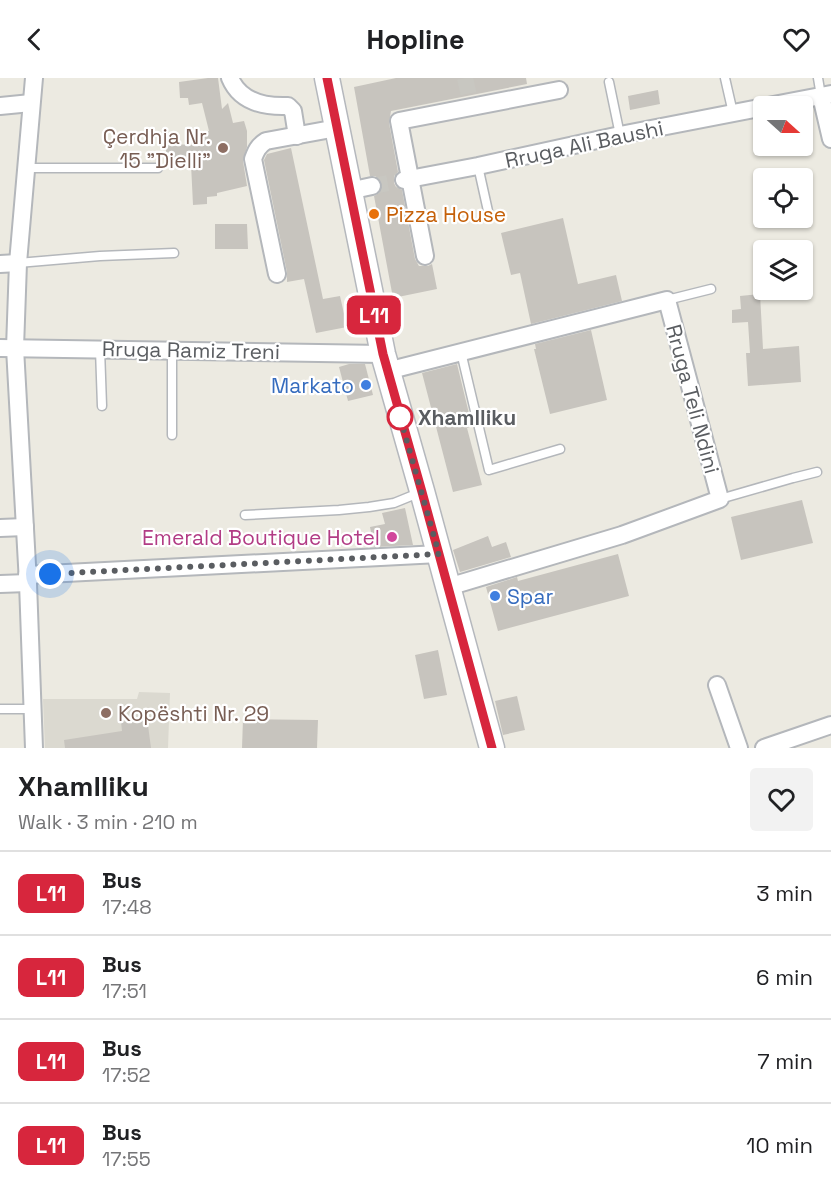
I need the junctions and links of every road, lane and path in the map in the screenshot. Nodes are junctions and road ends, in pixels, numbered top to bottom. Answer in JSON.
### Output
{"nodes":[{"id":1,"x":34,"y":78,"type":"edge"},
{"id":2,"x":230,"y":78,"type":"edge"},
{"id":3,"x":327,"y":78,"type":"edge"},
{"id":4,"x":725,"y":78,"type":"edge"},
{"id":5,"x":818,"y":78,"type":"edge"},
{"id":6,"x":609,"y":82,"type":"dead end"},
{"id":7,"x":559,"y":90,"type":"dead end"},
{"id":8,"x":826,"y":95,"type":"edge"},
{"id":9,"x":31,"y":103,"type":"junction"},
{"id":10,"x":0,"y":106,"type":"edge"},
{"id":11,"x":753,"y":109,"type":"edge"},
{"id":12,"x":733,"y":113,"type":"junction"},
{"id":13,"x":337,"y":128,"type":"junction"},
{"id":14,"x":620,"y":135,"type":"junction"},
{"id":15,"x":297,"y":136,"type":"junction"},
{"id":16,"x":831,"y":140,"type":"edge"},
{"id":17,"x":478,"y":166,"type":"junction"},
{"id":18,"x":26,"y":168,"type":"junction"},
{"id":19,"x":158,"y":168,"type":"dead end"},
{"id":20,"x":407,"y":180,"type":"junction"},
{"id":21,"x":488,"y":211,"type":"dead end"},
{"id":22,"x":174,"y":253,"type":"dead end"},
{"id":23,"x":425,"y":256,"type":"dead end"},
{"id":24,"x":18,"y":263,"type":"junction"},
{"id":25,"x":0,"y":264,"type":"edge"},
{"id":26,"x":277,"y":274,"type":"dead end"},
{"id":27,"x":711,"y":289,"type":"dead end"},
{"id":28,"x":667,"y":300,"type":"junction"},
{"id":29,"x":8,"y":348,"type":"edge"},
{"id":30,"x":100,"y":349,"type":"junction"},
{"id":31,"x":172,"y":350,"type":"junction"},
{"id":32,"x":461,"y":352,"type":"junction"},
{"id":33,"x":385,"y":362,"type":"junction"},
{"id":34,"x":102,"y":406,"type":"dead end"},
{"id":35,"x":172,"y":435,"type":"dead end"},
{"id":36,"x":560,"y":449,"type":"dead end"},
{"id":37,"x":817,"y":472,"type":"dead end"},
{"id":38,"x":422,"y":492,"type":"junction"},
{"id":39,"x":720,"y":499,"type":"junction"},
{"id":40,"x":245,"y":515,"type":"dead end"},
{"id":41,"x":25,"y":527,"type":"junction"},
{"id":42,"x":0,"y":528,"type":"edge"},
{"id":43,"x":439,"y":554,"type":"junction"},
{"id":44,"x":27,"y":579,"type":"junction"},
{"id":45,"x":0,"y":584,"type":"edge"},
{"id":46,"x":448,"y":587,"type":"junction"},
{"id":47,"x":717,"y":685,"type":"dead end"},
{"id":48,"x":0,"y":709,"type":"edge"},
{"id":49,"x":32,"y":709,"type":"junction"},
{"id":50,"x":831,"y":725,"type":"edge"},
{"id":51,"x":34,"y":748,"type":"edge"},
{"id":52,"x":492,"y":748,"type":"edge"},
{"id":53,"x":739,"y":748,"type":"edge"},
{"id":54,"x":764,"y":748,"type":"edge"}],
"edges":[{"from":1,"to":9,"type":"street"},
{"from":2,"to":15,"type":"street"},
{"from":3,"to":13,"type":"main road"},
{"from":4,"to":12,"type":"lane"},
{"from":5,"to":8,"type":"lane"},
{"from":6,"to":14,"type":"lane"},
{"from":7,"to":20,"type":"street"},
{"from":8,"to":16,"type":"street"},
{"from":9,"to":10,"type":"street"},
{"from":9,"to":18,"type":"street"},
{"from":11,"to":12,"type":"street","name":"Rruga Ali Baushi"},
{"from":12,"to":14,"type":"street","name":"Rruga Ali Baushi"},
{"from":13,"to":15,"type":"street"},
{"from":13,"to":33,"type":"main road"},
{"from":14,"to":17,"type":"street","name":"Rruga Ali Baushi"},
{"from":15,"to":26,"type":"street"},
{"from":17,"to":20,"type":"street","name":"Rruga Ali Baushi"},
{"from":17,"to":21,"type":"lane"},
{"from":18,"to":19,"type":"lane"},
{"from":18,"to":24,"type":"street"},
{"from":20,"to":23,"type":"street"},
{"from":22,"to":24,"type":"lane"},
{"from":24,"to":25,"type":"street"},
{"from":24,"to":29,"type":"street"},
{"from":27,"to":28,"type":"lane"},
{"from":28,"to":32,"type":"street","name":"Rruga Teli Ndini"},
{"from":28,"to":39,"type":"street","name":"Rruga Teli Ndini"},
{"from":29,"to":30,"type":"street","name":"Rruga Ramiz Treni"},
{"from":29,"to":41,"type":"street"},
{"from":30,"to":31,"type":"street","name":"Rruga Ramiz Treni"},
{"from":30,"to":34,"type":"lane"},
{"from":31,"to":33,"type":"street","name":"Rruga Ramiz Treni"},
{"from":31,"to":35,"type":"lane"},
{"from":32,"to":33,"type":"street","name":"Rruga Teli Ndini"},
{"from":32,"to":36,"type":"lane"},
{"from":33,"to":38,"type":"main road"},
{"from":37,"to":39,"type":"lane"},
{"from":38,"to":40,"type":"lane"},
{"from":38,"to":43,"type":"main road"},
{"from":39,"to":46,"type":"street","name":"Rruga Teli Ndini"},
{"from":41,"to":42,"type":"street"},
{"from":41,"to":44,"type":"street"},
{"from":43,"to":44,"type":"street"},
{"from":43,"to":46,"type":"main road"},
{"from":44,"to":45,"type":"street"},
{"from":44,"to":49,"type":"street"},
{"from":46,"to":52,"type":"main road"},
{"from":47,"to":53,"type":"street"},
{"from":48,"to":49,"type":"lane"},
{"from":49,"to":51,"type":"street"},
{"from":50,"to":54,"type":"street"}]}
